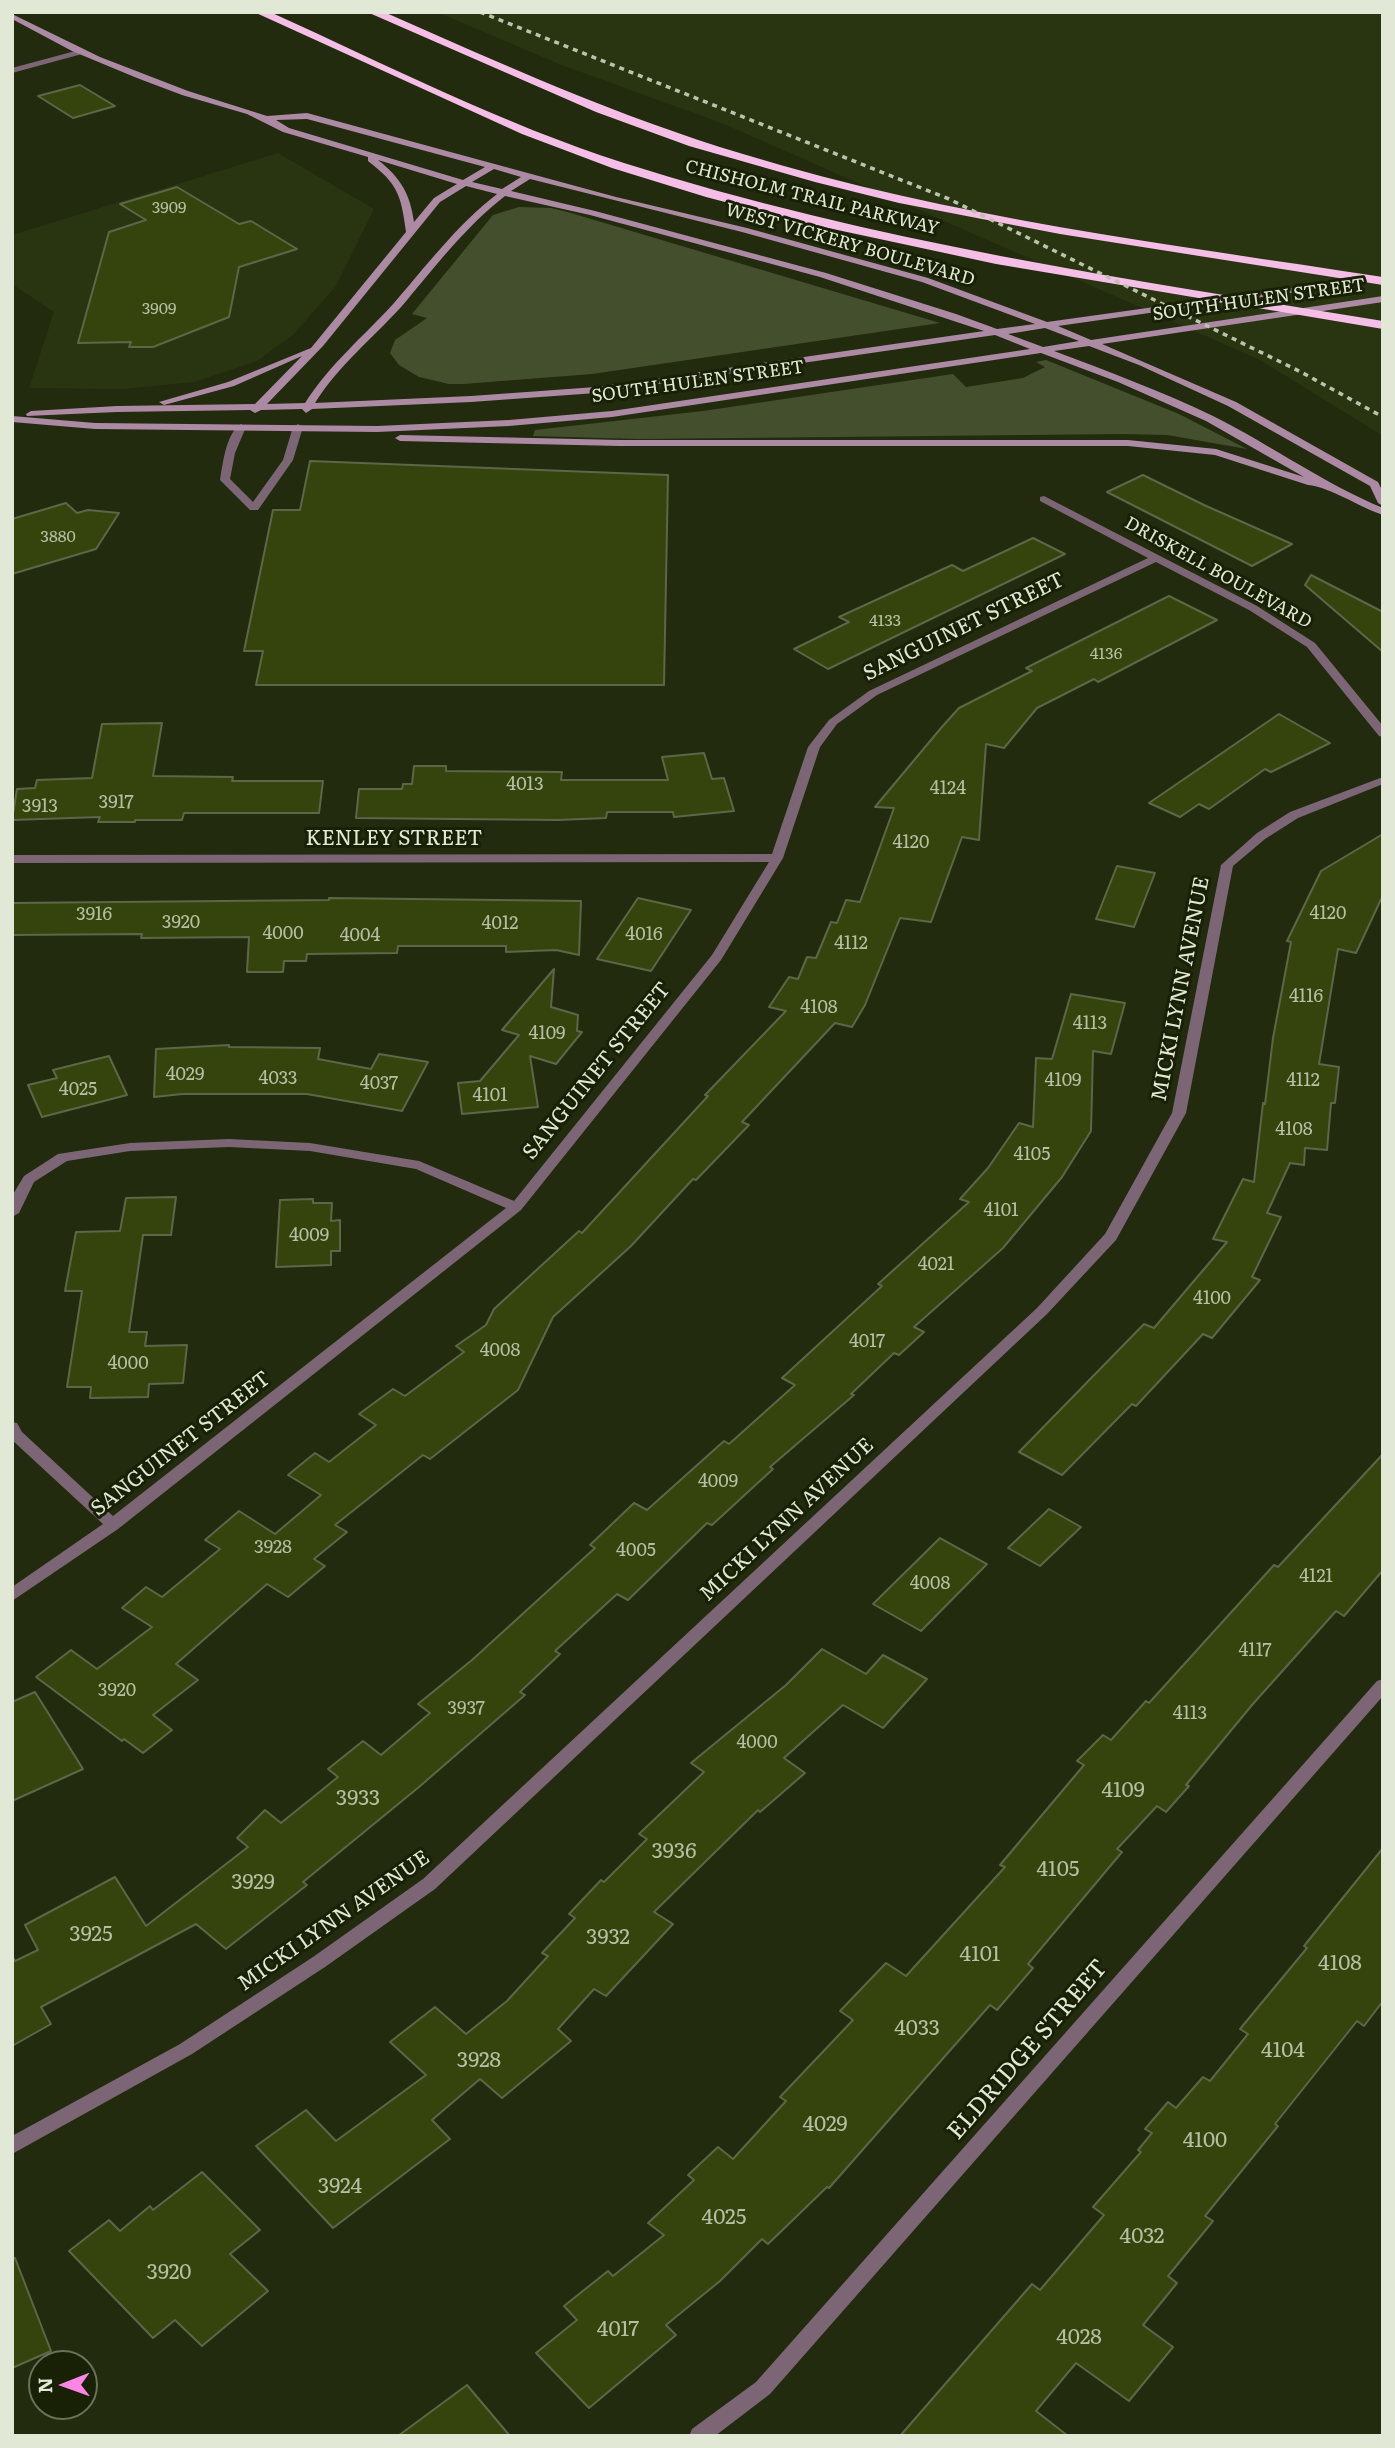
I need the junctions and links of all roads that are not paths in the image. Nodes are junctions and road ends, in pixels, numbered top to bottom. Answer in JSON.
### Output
{"nodes":[{"id":1,"x":260,"y":12,"type":"edge"},
{"id":2,"x":373,"y":12,"type":"edge"},
{"id":3,"x":12,"y":16,"type":"edge"},
{"id":4,"x":79,"y":52,"type":"junction"},
{"id":5,"x":12,"y":71,"type":"edge"},
{"id":6,"x":270,"y":118,"type":"junction"},
{"id":7,"x":361,"y":152,"type":"junction"},
{"id":8,"x":491,"y":167,"type":"junction"},
{"id":9,"x":528,"y":177,"type":"junction"},
{"id":10,"x":467,"y":184,"type":"junction"},
{"id":11,"x":502,"y":192,"type":"junction"},
{"id":12,"x":411,"y":233,"type":"junction"},
{"id":13,"x":1383,"y":279,"type":"edge"},
{"id":14,"x":1383,"y":299,"type":"edge"},
{"id":15,"x":1383,"y":325,"type":"edge"},
{"id":16,"x":320,"y":344,"type":"junction"},
{"id":17,"x":308,"y":407,"type":"junction"},
{"id":18,"x":140,"y":408,"type":"junction"},
{"id":19,"x":257,"y":408,"type":"junction"},
{"id":20,"x":12,"y":417,"type":"edge"},
{"id":21,"x":241,"y":427,"type":"junction"},
{"id":22,"x":298,"y":427,"type":"junction"},
{"id":23,"x":1341,"y":494,"type":"junction"},
{"id":24,"x":1044,"y":499,"type":"dead end"},
{"id":25,"x":1383,"y":503,"type":"edge"},
{"id":26,"x":1383,"y":512,"type":"edge"},
{"id":27,"x":1158,"y":557,"type":"junction"},
{"id":28,"x":1383,"y":734,"type":"edge"},
{"id":29,"x":1383,"y":780,"type":"edge"},
{"id":30,"x":777,"y":858,"type":"junction"},
{"id":31,"x":12,"y":859,"type":"edge"},
{"id":32,"x":516,"y":1207,"type":"junction"},
{"id":33,"x":12,"y":1213,"type":"edge"},
{"id":34,"x":12,"y":1427,"type":"edge"},
{"id":35,"x":113,"y":1525,"type":"junction"},
{"id":36,"x":12,"y":1595,"type":"edge"},
{"id":37,"x":1383,"y":1685,"type":"edge"},
{"id":38,"x":12,"y":2146,"type":"edge"},
{"id":39,"x":699,"y":2436,"type":"edge"}],
"edges":[{"from":1,"to":15,"type":"highway","name":"CHISHOLM TRAIL PARKWAY"},
{"from":2,"to":13,"type":"highway","name":"CHISHOLM TRAIL PARKWAY"},
{"from":3,"to":4,"type":"main road","name":"WEST VICKERY BOULEVARD"},
{"from":4,"to":5,"type":"street"},
{"from":4,"to":6,"type":"main road","name":"WEST VICKERY BOULEVARD"},
{"from":6,"to":7,"type":"main road","name":"WEST VICKERY BOULEVARD"},
{"from":6,"to":8,"type":"main road","name":"WEST VICKERY BOULEVARD"},
{"from":7,"to":10,"type":"main road","name":"WEST VICKERY BOULEVARD"},
{"from":7,"to":12,"type":"main road"},
{"from":8,"to":9,"type":"main road","name":"WEST VICKERY BOULEVARD"},
{"from":8,"to":10,"type":"main road"},
{"from":9,"to":11,"type":"main road"},
{"from":9,"to":25,"type":"main road","name":"WEST VICKERY BOULEVARD"},
{"from":10,"to":11,"type":"main road","name":"WEST VICKERY BOULEVARD"},
{"from":10,"to":12,"type":"main road"},
{"from":11,"to":17,"type":"main road"},
{"from":11,"to":23,"type":"main road","name":"WEST VICKERY BOULEVARD"},
{"from":12,"to":16,"type":"main road"},
{"from":13,"to":17,"type":"main road","name":"SOUTH HULEN STREET"},
{"from":14,"to":22,"type":"main road","name":"SOUTH HULEN STREET"},
{"from":16,"to":18,"type":"main road"},
{"from":16,"to":19,"type":"main road"},
{"from":17,"to":19,"type":"main road","name":"SOUTH HULEN STREET"},
{"from":17,"to":22,"type":"main road"},
{"from":18,"to":19,"type":"main road","name":"SOUTH HULEN STREET"},
{"from":18,"to":20,"type":"main road","name":"SOUTH HULEN STREET"},
{"from":19,"to":21,"type":"main road"},
{"from":20,"to":21,"type":"main road","name":"SOUTH HULEN STREET"},
{"from":21,"to":22,"type":"main road","name":"SOUTH HULEN STREET"},
{"from":21,"to":22,"type":"street"},
{"from":22,"to":23,"type":"main road"},
{"from":23,"to":26,"type":"main road","name":"WEST VICKERY BOULEVARD"},
{"from":24,"to":27,"type":"street","name":"DRISKELL BOULEVARD"},
{"from":27,"to":28,"type":"street","name":"DRISKELL BOULEVARD"},
{"from":27,"to":30,"type":"street","name":"SANGUINET STREET"},
{"from":29,"to":38,"type":"street","name":"MICKI LYNN AVENUE"},
{"from":30,"to":31,"type":"street","name":"KENLEY STREET"},
{"from":30,"to":32,"type":"street","name":"SANGUINET STREET"},
{"from":32,"to":33,"type":"street"},
{"from":32,"to":35,"type":"street","name":"SANGUINET STREET"},
{"from":34,"to":35,"type":"street"},
{"from":35,"to":36,"type":"street","name":"SANGUINET STREET"},
{"from":37,"to":39,"type":"street","name":"ELDRIDGE STREET"}]}
